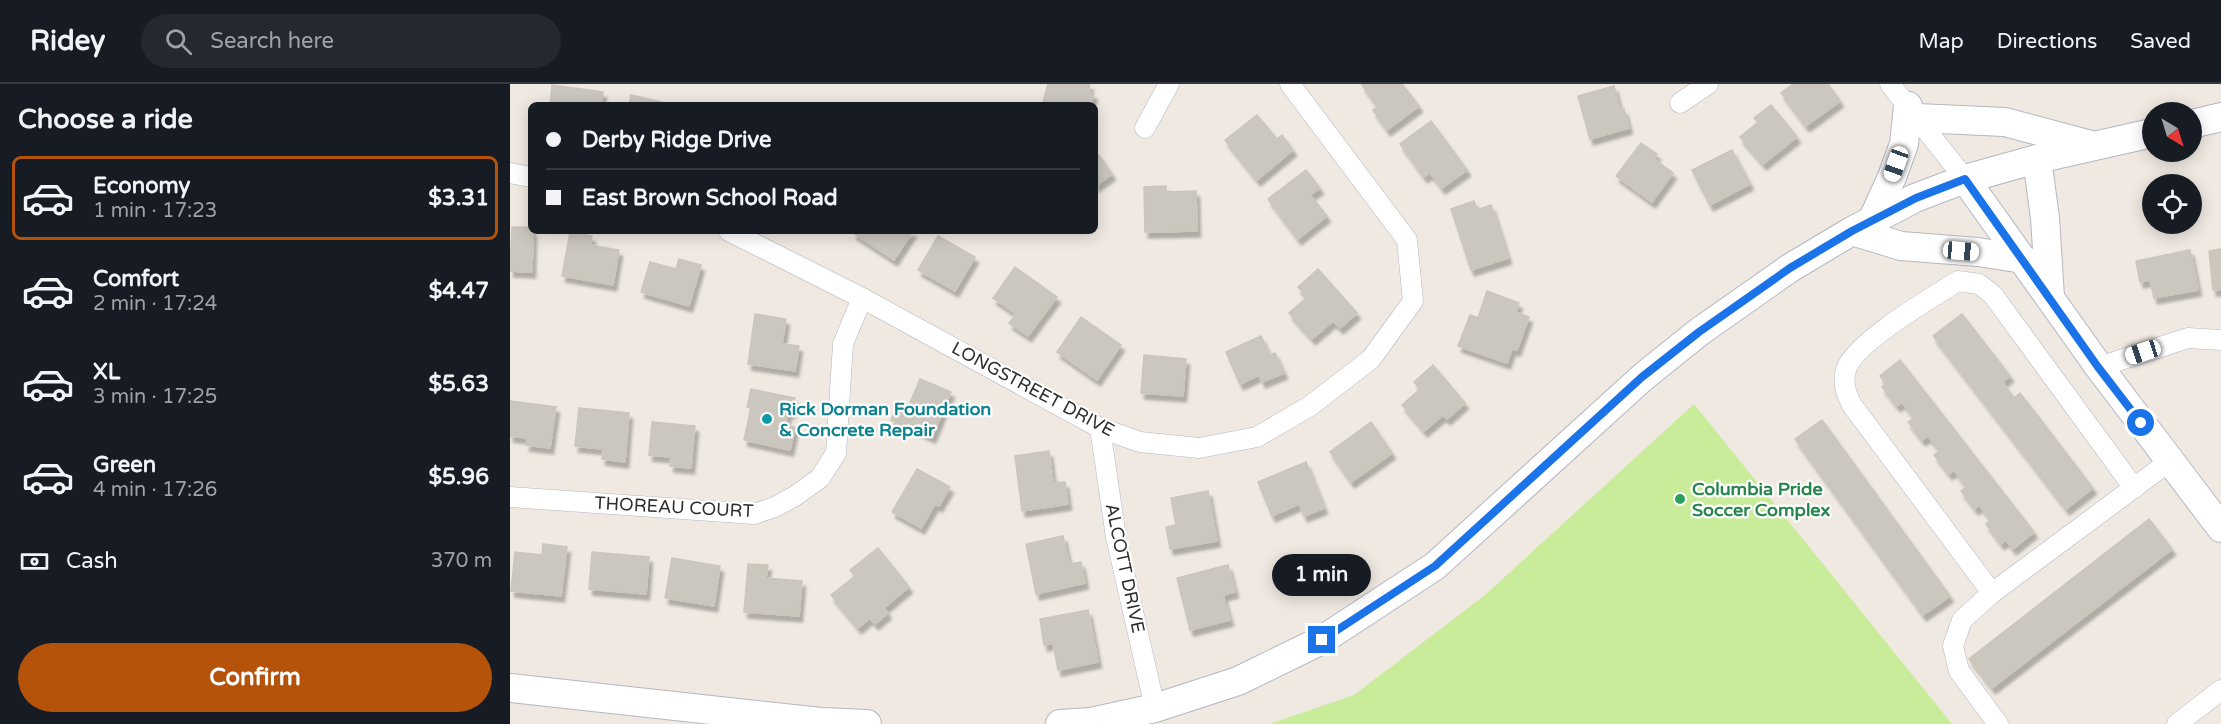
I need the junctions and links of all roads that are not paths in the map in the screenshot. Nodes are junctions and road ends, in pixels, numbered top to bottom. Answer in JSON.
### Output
{"nodes":[{"id":1,"x":1169,"y":84,"type":"edge"},
{"id":2,"x":1290,"y":84,"type":"edge"},
{"id":3,"x":1708,"y":84,"type":"edge"},
{"id":4,"x":1890,"y":84,"type":"edge"},
{"id":5,"x":1680,"y":103,"type":"dead end"},
{"id":6,"x":1913,"y":112,"type":"junction"},
{"id":7,"x":2221,"y":117,"type":"edge"},
{"id":8,"x":2202,"y":122,"type":"edge"},
{"id":9,"x":1145,"y":129,"type":"dead end"},
{"id":10,"x":2142,"y":135,"type":"edge"},
{"id":11,"x":2096,"y":146,"type":"junction"},
{"id":12,"x":2037,"y":159,"type":"junction"},
{"id":13,"x":510,"y":173,"type":"edge"},
{"id":14,"x":528,"y":176,"type":"edge"},
{"id":15,"x":1965,"y":179,"type":"junction"},
{"id":16,"x":1862,"y":226,"type":"junction"},
{"id":17,"x":735,"y":234,"type":"edge"},
{"id":18,"x":2023,"y":260,"type":"junction"},
{"id":19,"x":862,"y":298,"type":"junction"},
{"id":20,"x":2050,"y":299,"type":"junction"},
{"id":21,"x":2221,"y":340,"type":"edge"},
{"id":22,"x":2098,"y":367,"type":"junction"},
{"id":23,"x":1100,"y":428,"type":"junction"},
{"id":24,"x":2170,"y":461,"type":"junction"},
{"id":25,"x":2134,"y":488,"type":"junction"},
{"id":26,"x":510,"y":498,"type":"edge"},
{"id":27,"x":2221,"y":528,"type":"edge"},
{"id":28,"x":1992,"y":593,"type":"junction"},
{"id":29,"x":510,"y":688,"type":"edge"},
{"id":30,"x":2221,"y":690,"type":"edge"},
{"id":31,"x":1155,"y":708,"type":"junction"},
{"id":32,"x":867,"y":724,"type":"edge"},
{"id":33,"x":1060,"y":724,"type":"edge"},
{"id":34,"x":1998,"y":724,"type":"edge"},
{"id":35,"x":2177,"y":724,"type":"edge"}],
"edges":[{"from":1,"to":9,"type":"street"},
{"from":2,"to":23,"type":"street","name":"LONGSTREET DRIVE"},
{"from":3,"to":5,"type":"street"},
{"from":4,"to":6,"type":"street"},
{"from":6,"to":11,"type":"main road"},
{"from":6,"to":15,"type":"street"},
{"from":6,"to":16,"type":"main road"},
{"from":7,"to":8,"type":"main road"},
{"from":10,"to":11,"type":"main road"},
{"from":11,"to":12,"type":"main road"},
{"from":12,"to":15,"type":"main road"},
{"from":12,"to":20,"type":"main road"},
{"from":13,"to":14,"type":"street"},
{"from":15,"to":16,"type":"main road"},
{"from":15,"to":18,"type":"main road"},
{"from":16,"to":18,"type":"main road"},
{"from":16,"to":31,"type":"main road"},
{"from":17,"to":19,"type":"street","name":"LONGSTREET DRIVE"},
{"from":18,"to":20,"type":"main road"},
{"from":19,"to":23,"type":"street","name":"LONGSTREET DRIVE"},
{"from":19,"to":26,"type":"street","name":"THOREAU COURT"},
{"from":20,"to":22,"type":"main road"},
{"from":21,"to":22,"type":"street"},
{"from":22,"to":24,"type":"main road"},
{"from":23,"to":31,"type":"street","name":"ALCOTT DRIVE"},
{"from":24,"to":25,"type":"street"},
{"from":24,"to":27,"type":"main road"},
{"from":25,"to":28,"type":"street"},
{"from":25,"to":28,"type":"street"},
{"from":28,"to":34,"type":"street"},
{"from":29,"to":32,"type":"main road"},
{"from":30,"to":35,"type":"street"},
{"from":31,"to":33,"type":"main road"}]}
